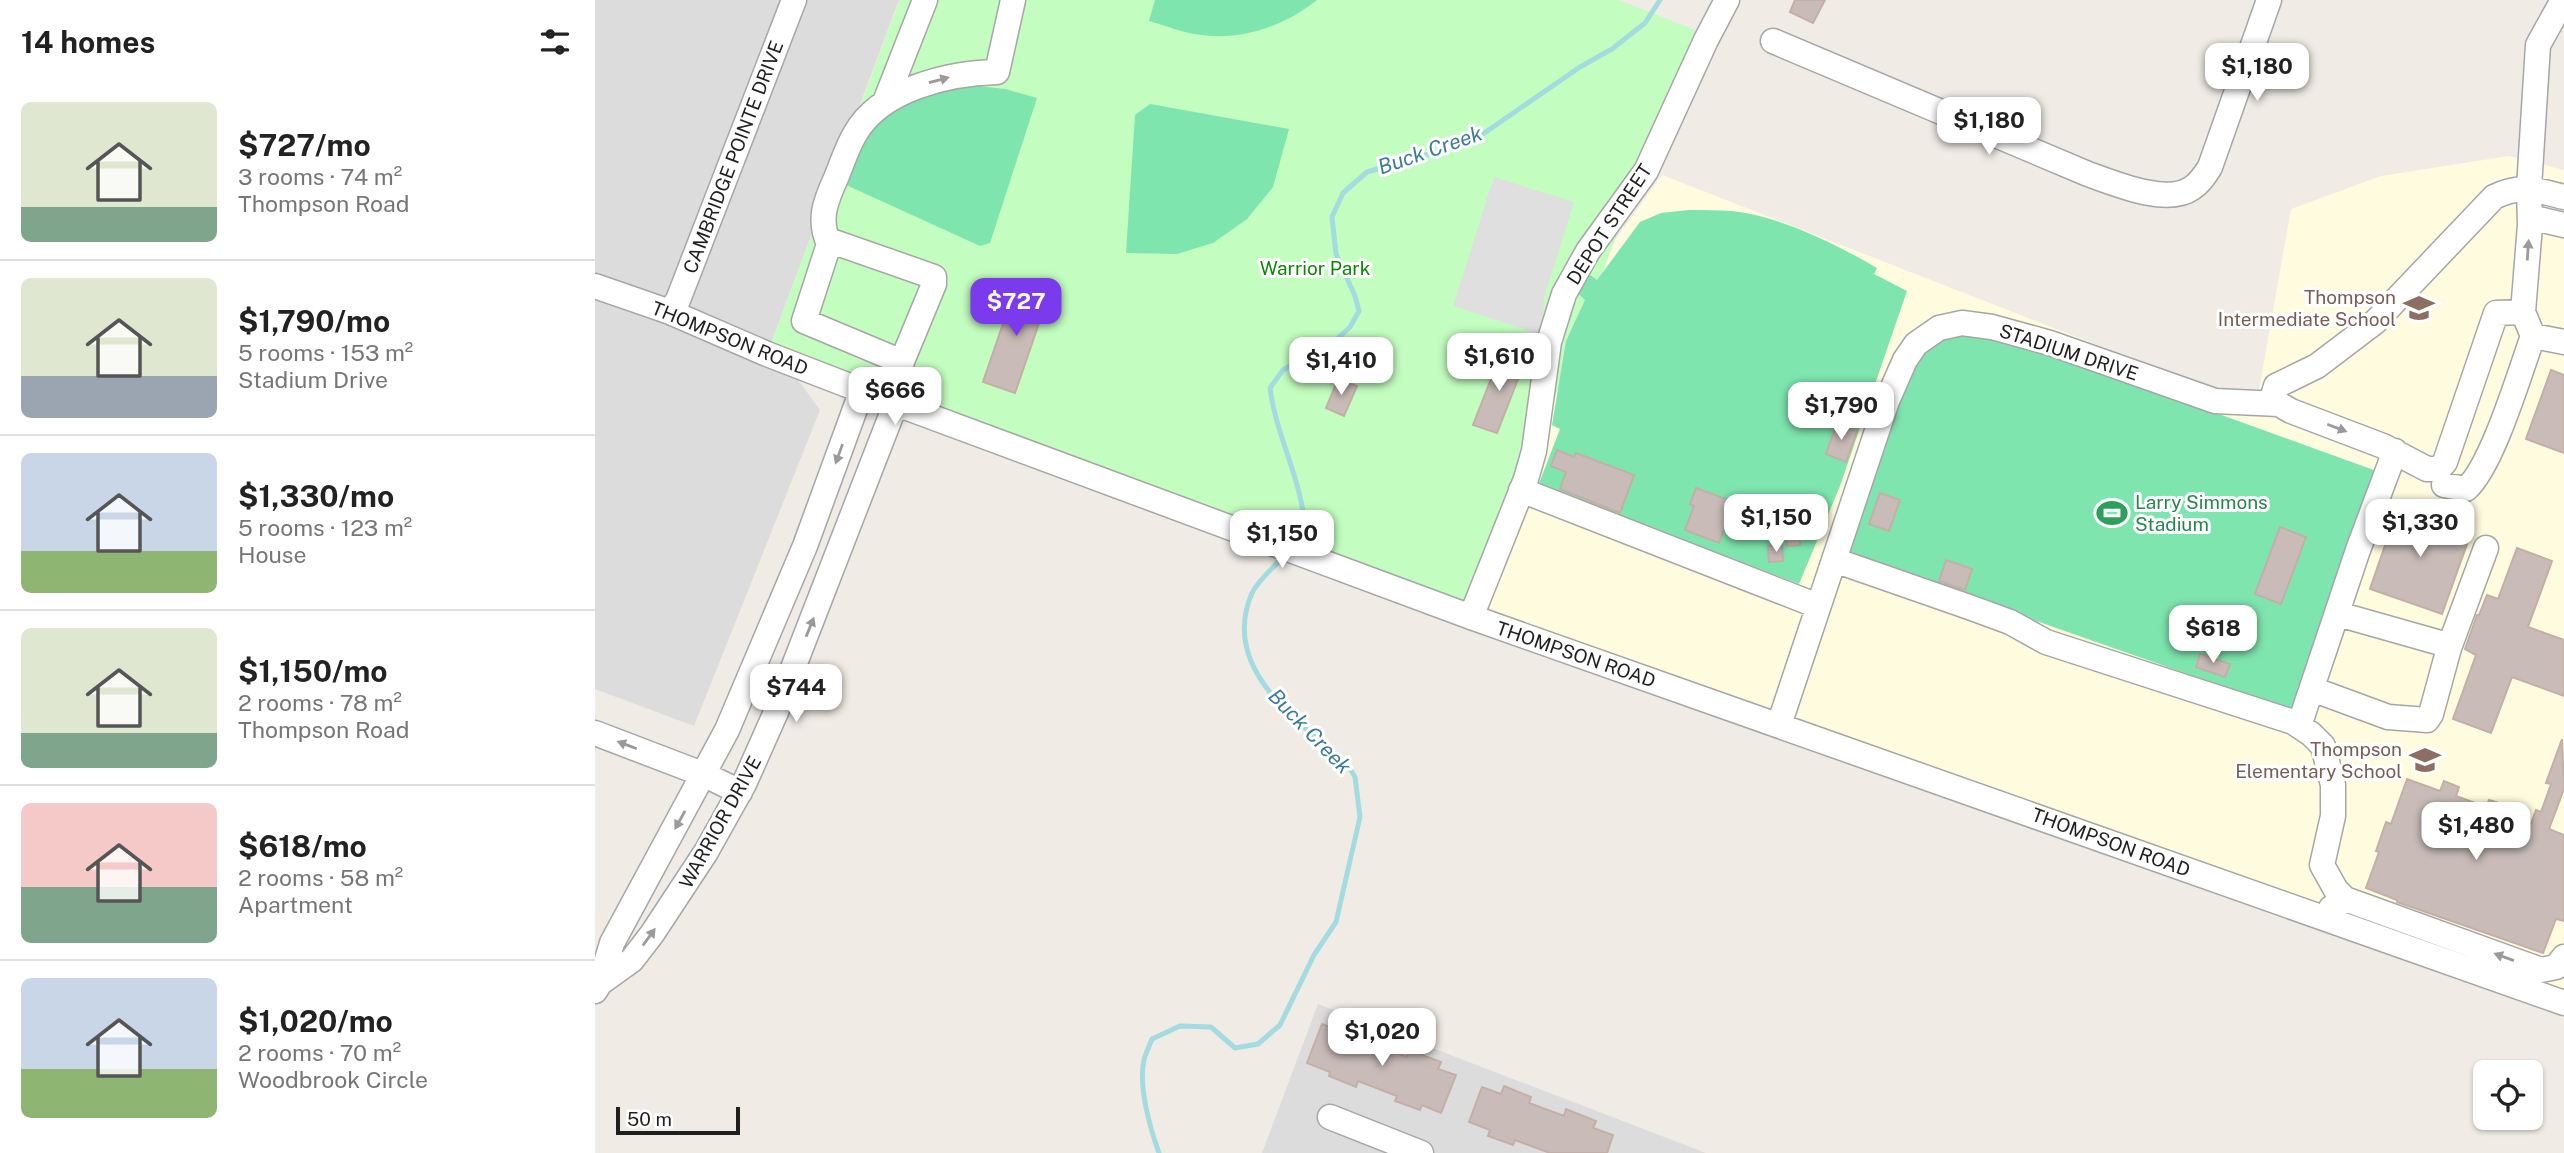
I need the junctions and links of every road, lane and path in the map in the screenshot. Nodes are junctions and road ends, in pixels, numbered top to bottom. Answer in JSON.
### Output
{"nodes":[{"id":1,"x":794,"y":0,"type":"edge"},
{"id":2,"x":925,"y":0,"type":"edge"},
{"id":3,"x":1013,"y":0,"type":"edge"},
{"id":4,"x":1727,"y":0,"type":"edge"},
{"id":5,"x":2269,"y":0,"type":"edge"},
{"id":6,"x":2563,"y":0,"type":"edge"},
{"id":7,"x":1773,"y":41,"type":"dead end"},
{"id":8,"x":885,"y":102,"type":"junction"},
{"id":9,"x":2529,"y":188,"type":"junction"},
{"id":10,"x":2564,"y":197,"type":"edge"},
{"id":11,"x":2530,"y":218,"type":"junction"},
{"id":12,"x":2564,"y":225,"type":"edge"},
{"id":13,"x":829,"y":244,"type":"junction"},
{"id":14,"x":595,"y":286,"type":"edge"},
{"id":15,"x":670,"y":312,"type":"junction"},
{"id":16,"x":2523,"y":312,"type":"junction"},
{"id":17,"x":2533,"y":336,"type":"junction"},
{"id":18,"x":2564,"y":342,"type":"edge"},
{"id":19,"x":902,"y":362,"type":"junction"},
{"id":20,"x":862,"y":390,"type":"junction"},
{"id":21,"x":891,"y":402,"type":"junction"},
{"id":22,"x":2279,"y":404,"type":"junction"},
{"id":23,"x":2395,"y":451,"type":"junction"},
{"id":24,"x":2444,"y":485,"type":"dead end"},
{"id":25,"x":1521,"y":490,"type":"junction"},
{"id":26,"x":2486,"y":548,"type":"dead end"},
{"id":27,"x":1834,"y":560,"type":"junction"},
{"id":28,"x":1818,"y":606,"type":"junction"},
{"id":29,"x":2338,"y":614,"type":"junction"},
{"id":30,"x":1471,"y":617,"type":"junction"},
{"id":31,"x":2449,"y":648,"type":"junction"},
{"id":32,"x":2312,"y":689,"type":"junction"},
{"id":33,"x":1779,"y":725,"type":"junction"},
{"id":34,"x":2299,"y":726,"type":"junction"},
{"id":35,"x":595,"y":733,"type":"edge"},
{"id":36,"x":705,"y":775,"type":"junction"},
{"id":37,"x":740,"y":792,"type":"junction"},
{"id":38,"x":2344,"y":898,"type":"junction"},
{"id":39,"x":2322,"y":917,"type":"junction"},
{"id":40,"x":2564,"y":957,"type":"edge"},
{"id":41,"x":597,"y":985,"type":"edge"},
{"id":42,"x":2564,"y":1003,"type":"edge"},
{"id":43,"x":1330,"y":1117,"type":"dead end"},
{"id":44,"x":1421,"y":1153,"type":"edge"}],
"edges":[{"from":1,"to":15,"type":"street","name":"CAMBRIDGE POINTE DRIVE"},
{"from":2,"to":8,"type":"street"},
{"from":8,"to":3,"type":"street","one_way":true},
{"from":4,"to":25,"type":"street","name":"DEPOT STREET"},
{"from":5,"to":7,"type":"street"},
{"from":6,"to":9,"type":"street"},
{"from":8,"to":13,"type":"street"},
{"from":9,"to":10,"type":"street"},
{"from":9,"to":11,"type":"street"},
{"from":9,"to":22,"type":"street"},
{"from":11,"to":12,"type":"street"},
{"from":16,"to":11,"type":"street","one_way":true},
{"from":13,"to":19,"type":"street"},
{"from":13,"to":19,"type":"street","name":"WARRIOR DRIVE"},
{"from":14,"to":15,"type":"street","name":"THOMPSON ROAD"},
{"from":15,"to":20,"type":"street","name":"THOMPSON ROAD"},
{"from":16,"to":17,"type":"street"},
{"from":16,"to":23,"type":"street"},
{"from":17,"to":18,"type":"street"},
{"from":17,"to":24,"type":"street"},
{"from":19,"to":21,"type":"street","name":"WARRIOR DRIVE"},
{"from":20,"to":21,"type":"street","name":"THOMPSON ROAD"},
{"from":20,"to":36,"type":"street","name":"WARRIOR DRIVE","one_way":true},
{"from":21,"to":30,"type":"street","name":"THOMPSON ROAD"},
{"from":37,"to":21,"type":"street","name":"WARRIOR DRIVE","one_way":true},
{"from":22,"to":23,"type":"street","one_way":true},
{"from":22,"to":27,"type":"street","name":"STADIUM DRIVE"},
{"from":23,"to":29,"type":"street"},
{"from":25,"to":28,"type":"street"},
{"from":25,"to":30,"type":"street","name":"DEPOT STREET"},
{"from":26,"to":31,"type":"street"},
{"from":27,"to":28,"type":"street","name":"STADIUM DRIVE"},
{"from":27,"to":34,"type":"street"},
{"from":28,"to":33,"type":"street","name":"STADIUM DRIVE"},
{"from":29,"to":31,"type":"street"},
{"from":29,"to":32,"type":"street"},
{"from":30,"to":33,"type":"street","name":"THOMPSON ROAD"},
{"from":31,"to":32,"type":"street"},
{"from":32,"to":34,"type":"street"},
{"from":33,"to":39,"type":"street","name":"THOMPSON ROAD"},
{"from":34,"to":38,"type":"street"},
{"from":36,"to":35,"type":"street","one_way":true},
{"from":36,"to":37,"type":"street"},
{"from":36,"to":41,"type":"street","name":"WARRIOR DRIVE","one_way":true},
{"from":41,"to":37,"type":"street","name":"WARRIOR DRIVE","one_way":true},
{"from":38,"to":39,"type":"street"},
{"from":40,"to":38,"type":"street","one_way":true},
{"from":39,"to":42,"type":"street","name":"THOMPSON ROAD"},
{"from":43,"to":44,"type":"street"}]}
